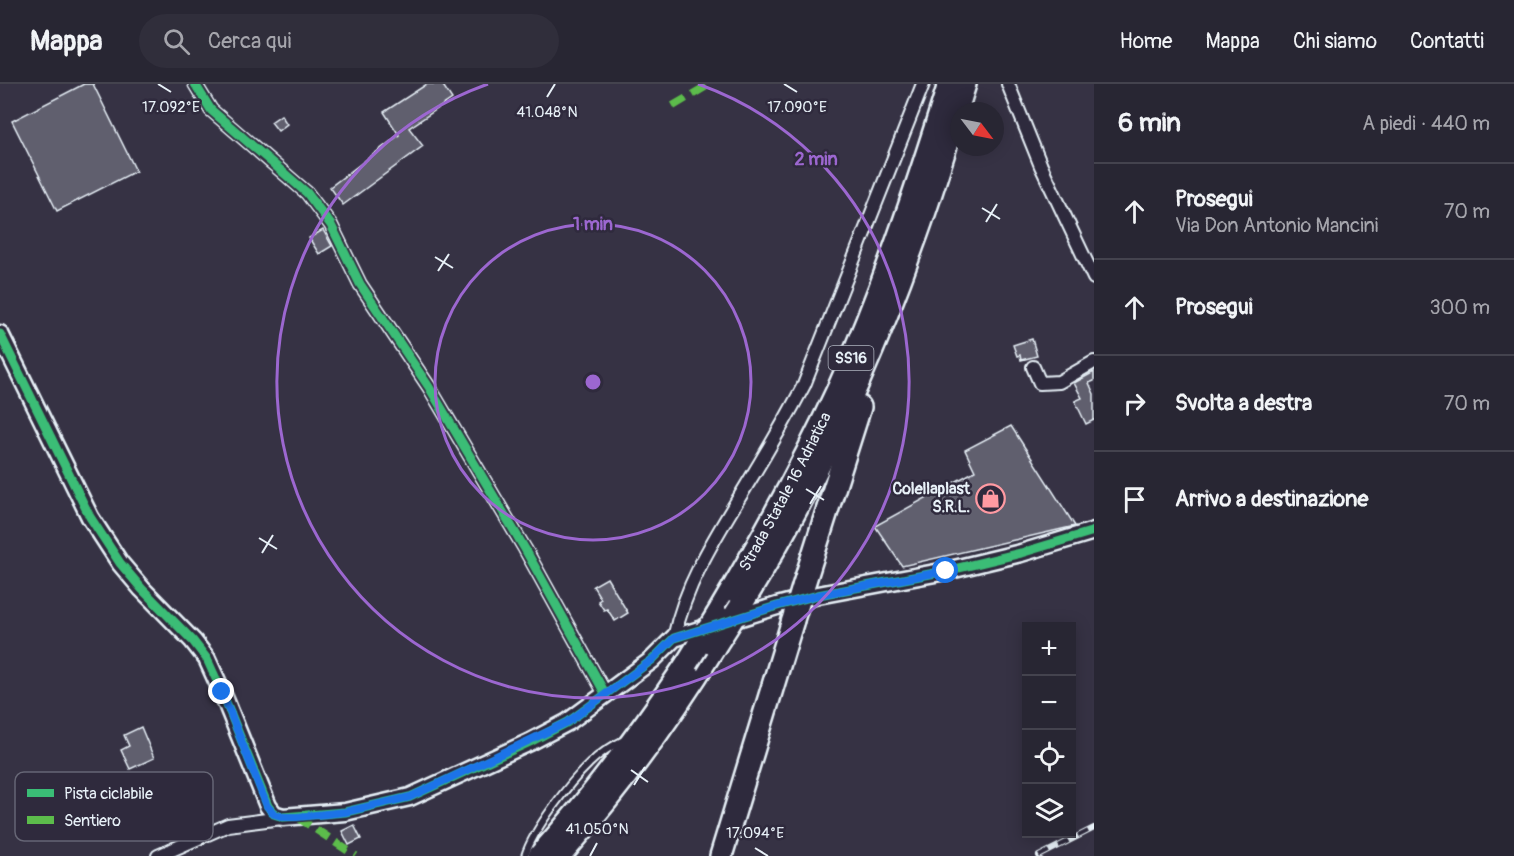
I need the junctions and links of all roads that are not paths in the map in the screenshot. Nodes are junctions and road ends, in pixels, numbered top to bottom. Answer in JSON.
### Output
{"nodes":[{"id":1,"x":195,"y":84,"type":"edge"},
{"id":2,"x":923,"y":84,"type":"edge"},
{"id":3,"x":949,"y":84,"type":"edge"},
{"id":4,"x":965,"y":84,"type":"edge"},
{"id":5,"x":1008,"y":84,"type":"edge"},
{"id":6,"x":1094,"y":278,"type":"edge"},
{"id":7,"x":888,"y":311,"type":"junction"},
{"id":8,"x":0,"y":334,"type":"edge"},
{"id":9,"x":1094,"y":362,"type":"edge"},
{"id":10,"x":1033,"y":368,"type":"dead end"},
{"id":11,"x":1094,"y":531,"type":"edge"},
{"id":12,"x":810,"y":591,"type":"junction"},
{"id":13,"x":674,"y":638,"type":"junction"},
{"id":14,"x":606,"y":695,"type":"junction"},
{"id":15,"x":638,"y":733,"type":"junction"},
{"id":16,"x":284,"y":817,"type":"junction"},
{"id":17,"x":213,"y":832,"type":"edge"},
{"id":18,"x":192,"y":841,"type":"edge"},
{"id":19,"x":158,"y":856,"type":"edge"},
{"id":20,"x":525,"y":856,"type":"edge"},
{"id":21,"x":539,"y":856,"type":"edge"},
{"id":22,"x":560,"y":856,"type":"edge"},
{"id":23,"x":721,"y":856,"type":"edge"}],
"edges":[{"from":1,"to":14,"type":"street"},
{"from":2,"to":13,"type":"street"},
{"from":3,"to":15,"type":"highway","name":"Strada Statale 16 Adriatica","number":"SS16","bridge":true},
{"from":4,"to":7,"type":"highway","name":"Strada Statale 16 Adriatica","number":"SS16"},
{"from":5,"to":6,"type":"street"},
{"from":7,"to":12,"type":"highway"},
{"from":7,"to":22,"type":"highway","name":"Strada Statale 16 Adriatica","number":"SS16","bridge":true},
{"from":8,"to":16,"type":"street"},
{"from":9,"to":10,"type":"street"},
{"from":11,"to":12,"type":"street"},
{"from":12,"to":13,"type":"street"},
{"from":12,"to":23,"type":"highway","bridge":true},
{"from":13,"to":14,"type":"street"},
{"from":14,"to":16,"type":"street"},
{"from":15,"to":20,"type":"lane"},
{"from":15,"to":21,"type":"highway","name":"Strada Statale 16 Adriatica","number":"SS16"},
{"from":16,"to":17,"type":"street"},
{"from":18,"to":19,"type":"street"}]}
